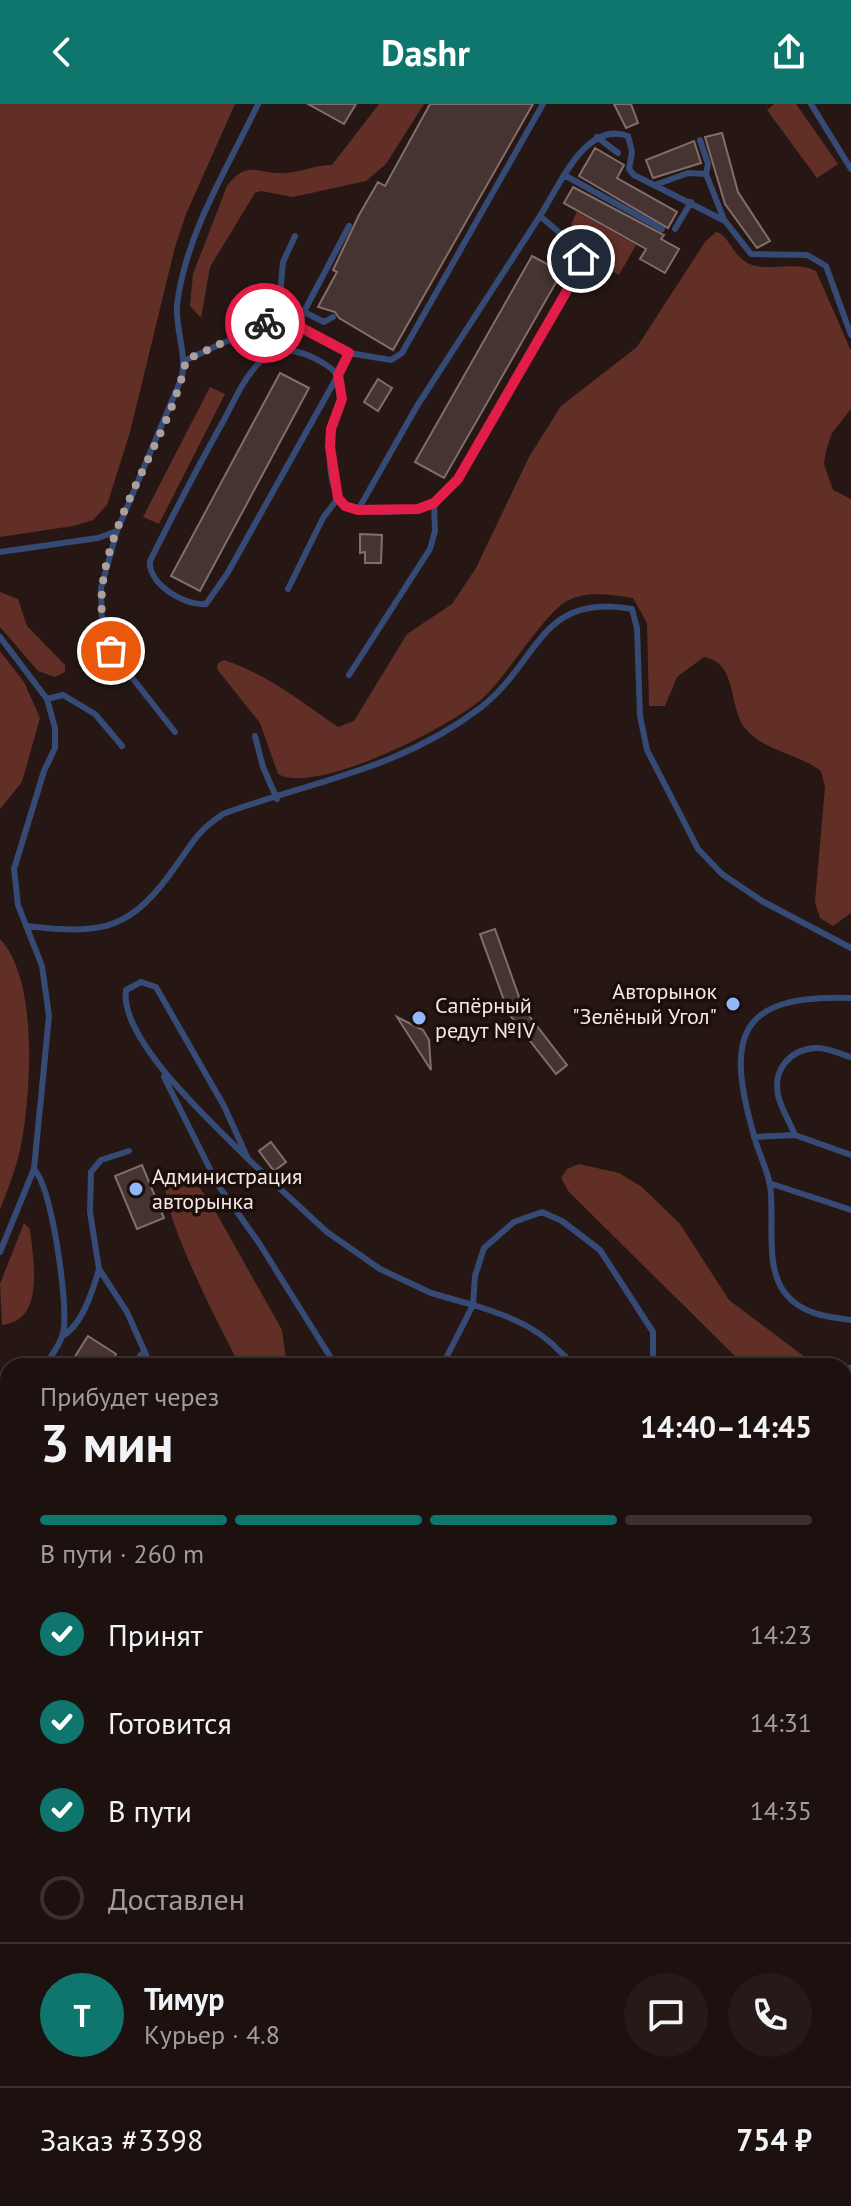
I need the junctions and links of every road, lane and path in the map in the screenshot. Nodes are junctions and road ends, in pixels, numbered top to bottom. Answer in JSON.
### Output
{"nodes":[{"id":1,"x":258,"y":104,"type":"edge"},
{"id":2,"x":543,"y":104,"type":"edge"},
{"id":3,"x":811,"y":104,"type":"edge"},
{"id":4,"x":597,"y":137,"type":"junction"},
{"id":5,"x":700,"y":140,"type":"dead end"},
{"id":6,"x":618,"y":153,"type":"dead end"},
{"id":7,"x":851,"y":169,"type":"edge"},
{"id":8,"x":706,"y":174,"type":"junction"},
{"id":9,"x":566,"y":176,"type":"junction"},
{"id":10,"x":653,"y":186,"type":"junction"},
{"id":11,"x":691,"y":202,"type":"junction"},
{"id":12,"x":540,"y":216,"type":"junction"},
{"id":13,"x":725,"y":221,"type":"junction"},
{"id":14,"x":349,"y":226,"type":"dead end"},
{"id":15,"x":662,"y":229,"type":"dead end"},
{"id":16,"x":675,"y":229,"type":"dead end"},
{"id":17,"x":295,"y":236,"type":"dead end"},
{"id":18,"x":306,"y":313,"type":"junction"},
{"id":19,"x":333,"y":317,"type":"dead end"},
{"id":20,"x":278,"y":318,"type":"junction"},
{"id":21,"x":297,"y":325,"type":"junction"},
{"id":22,"x":851,"y":335,"type":"edge"},
{"id":23,"x":349,"y":353,"type":"junction"},
{"id":24,"x":186,"y":360,"type":"junction"},
{"id":25,"x":338,"y":375,"type":"junction"},
{"id":26,"x":338,"y":498,"type":"junction"},
{"id":27,"x":434,"y":503,"type":"junction"},
{"id":28,"x":358,"y":510,"type":"junction"},
{"id":29,"x":117,"y":531,"type":"junction"},
{"id":30,"x":0,"y":552,"type":"edge"},
{"id":31,"x":288,"y":589,"type":"dead end"},
{"id":32,"x":0,"y":637,"type":"edge"},
{"id":33,"x":349,"y":675,"type":"dead end"},
{"id":34,"x":47,"y":699,"type":"junction"},
{"id":35,"x":175,"y":732,"type":"dead end"},
{"id":36,"x":255,"y":736,"type":"dead end"},
{"id":37,"x":122,"y":746,"type":"dead end"},
{"id":38,"x":277,"y":799,"type":"junction"},
{"id":39,"x":26,"y":926,"type":"junction"},
{"id":40,"x":851,"y":948,"type":"edge"},
{"id":41,"x":851,"y":998,"type":"edge"},
{"id":42,"x":851,"y":1057,"type":"edge"},
{"id":43,"x":161,"y":1070,"type":"junction"},
{"id":44,"x":795,"y":1135,"type":"junction"},
{"id":45,"x":754,"y":1137,"type":"junction"},
{"id":46,"x":129,"y":1151,"type":"dead end"},
{"id":47,"x":851,"y":1155,"type":"edge"},
{"id":48,"x":248,"y":1159,"type":"junction"},
{"id":49,"x":34,"y":1169,"type":"junction"},
{"id":50,"x":769,"y":1183,"type":"junction"},
{"id":51,"x":851,"y":1210,"type":"edge"},
{"id":52,"x":0,"y":1252,"type":"edge"},
{"id":53,"x":99,"y":1269,"type":"junction"},
{"id":54,"x":473,"y":1305,"type":"junction"},
{"id":55,"x":851,"y":1320,"type":"edge"},
{"id":56,"x":62,"y":1336,"type":"junction"},
{"id":57,"x":144,"y":1351,"type":"junction"},
{"id":58,"x":565,"y":1356,"type":"joint"},
{"id":59,"x":50,"y":1358,"type":"edge"},
{"id":60,"x":138,"y":1358,"type":"edge"},
{"id":61,"x":147,"y":1358,"type":"edge"},
{"id":62,"x":331,"y":1358,"type":"edge"},
{"id":63,"x":446,"y":1358,"type":"edge"},
{"id":64,"x":562,"y":1358,"type":"edge"},
{"id":65,"x":653,"y":1358,"type":"edge"}],
"edges":[{"from":1,"to":24,"type":"lane"},
{"from":2,"to":23,"type":"lane"},
{"from":3,"to":7,"type":"lane"},
{"from":4,"to":6,"type":"lane"},
{"from":4,"to":9,"type":"lane"},
{"from":4,"to":10,"type":"lane"},
{"from":5,"to":8,"type":"lane"},
{"from":8,"to":10,"type":"lane"},
{"from":8,"to":13,"type":"lane"},
{"from":9,"to":12,"type":"lane"},
{"from":9,"to":15,"type":"lane"},
{"from":10,"to":11,"type":"lane"},
{"from":11,"to":13,"type":"lane"},
{"from":11,"to":16,"type":"lane"},
{"from":12,"to":27,"type":"lane"},
{"from":12,"to":28,"type":"lane"},
{"from":13,"to":22,"type":"lane"},
{"from":14,"to":18,"type":"lane"},
{"from":17,"to":20,"type":"lane"},
{"from":18,"to":19,"type":"lane"},
{"from":18,"to":21,"type":"lane"},
{"from":20,"to":21,"type":"lane"},
{"from":20,"to":24,"type":"lane"},
{"from":21,"to":23,"type":"lane"},
{"from":23,"to":25,"type":"lane"},
{"from":24,"to":29,"type":"lane"},
{"from":25,"to":25,"type":"lane"},
{"from":25,"to":26,"type":"lane"},
{"from":26,"to":28,"type":"lane"},
{"from":26,"to":31,"type":"lane"},
{"from":27,"to":28,"type":"lane"},
{"from":27,"to":33,"type":"lane"},
{"from":29,"to":30,"type":"lane"},
{"from":29,"to":35,"type":"lane"},
{"from":32,"to":34,"type":"lane"},
{"from":34,"to":37,"type":"lane"},
{"from":34,"to":39,"type":"lane"},
{"from":36,"to":38,"type":"lane"},
{"from":38,"to":39,"type":"lane"},
{"from":38,"to":40,"type":"lane"},
{"from":39,"to":49,"type":"lane"},
{"from":41,"to":45,"type":"lane"},
{"from":42,"to":44,"type":"lane"},
{"from":43,"to":48,"type":"lane"},
{"from":43,"to":48,"type":"lane"},
{"from":43,"to":62,"type":"lane"},
{"from":44,"to":45,"type":"lane"},
{"from":44,"to":47,"type":"lane"},
{"from":45,"to":50,"type":"lane"},
{"from":46,"to":53,"type":"lane"},
{"from":48,"to":54,"type":"lane"},
{"from":49,"to":52,"type":"lane"},
{"from":49,"to":56,"type":"lane"},
{"from":50,"to":51,"type":"lane"},
{"from":50,"to":55,"type":"lane"},
{"from":53,"to":56,"type":"lane"},
{"from":53,"to":57,"type":"lane"},
{"from":54,"to":58,"type":"lane"},
{"from":54,"to":63,"type":"lane"},
{"from":54,"to":65,"type":"lane"},
{"from":56,"to":59,"type":"lane"},
{"from":57,"to":60,"type":"lane"},
{"from":57,"to":61,"type":"lane"},
{"from":58,"to":64,"type":"lane"}]}
